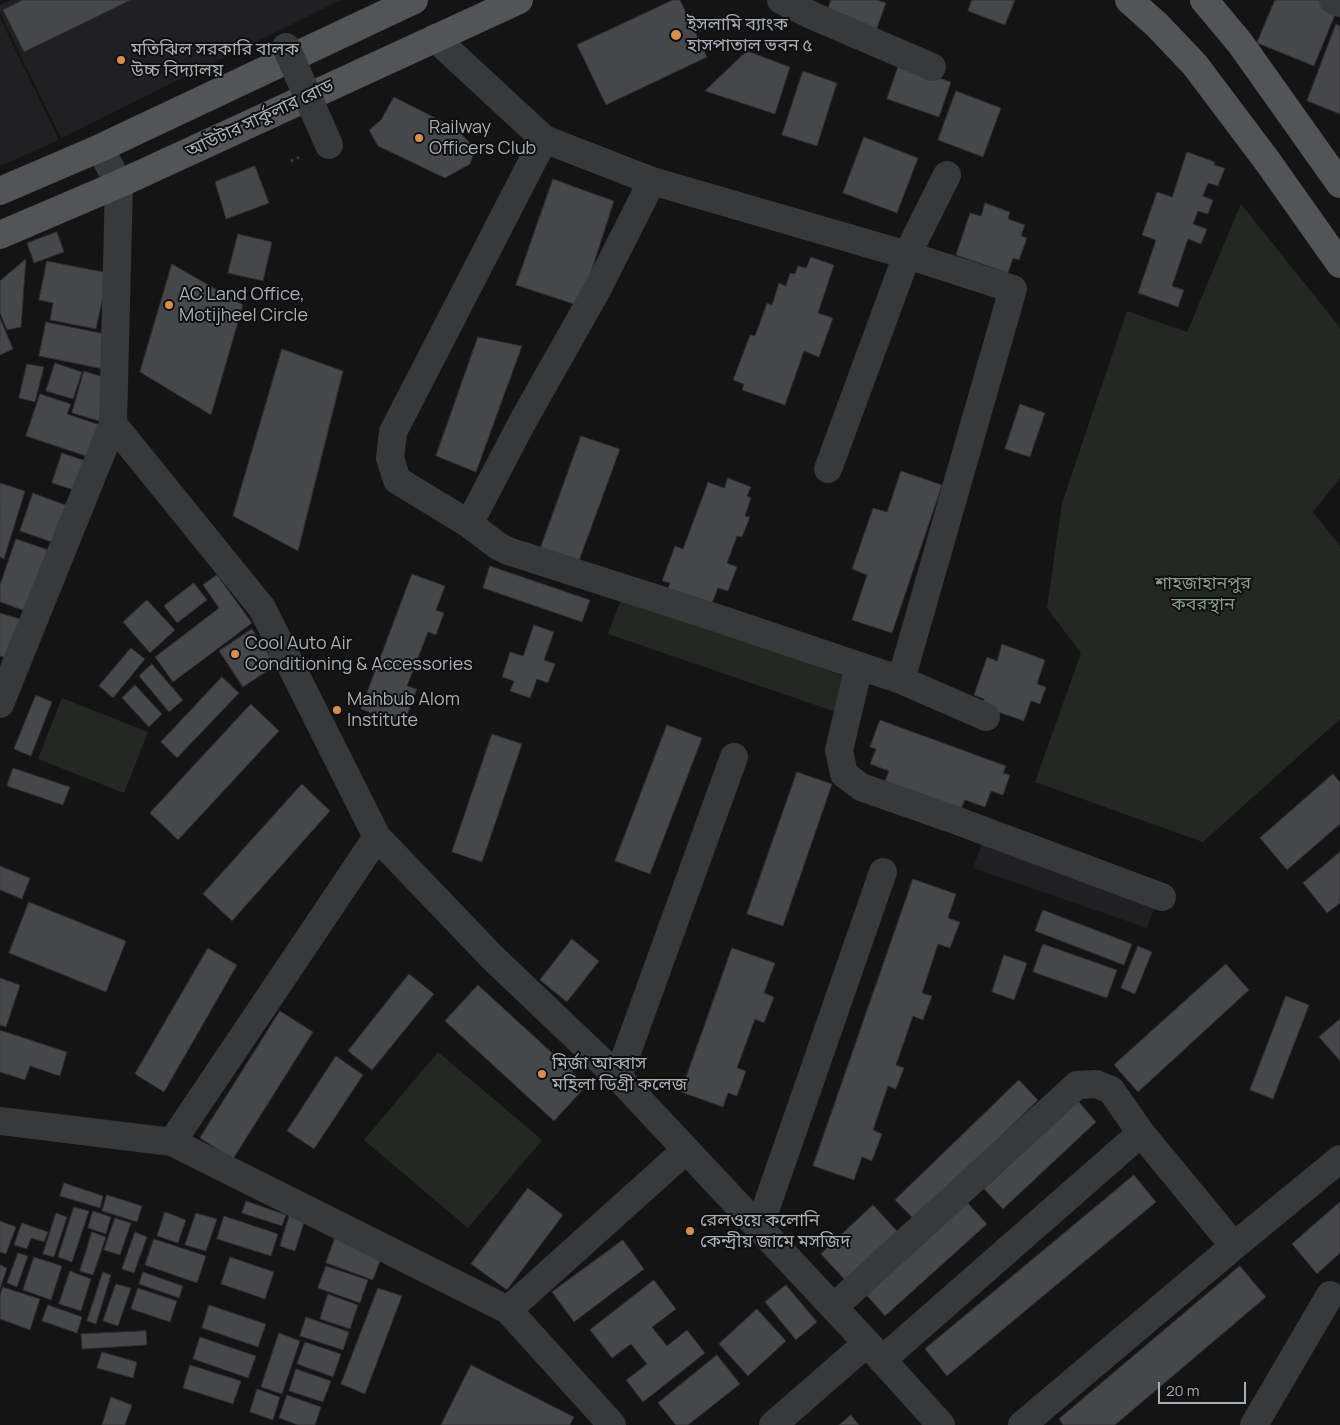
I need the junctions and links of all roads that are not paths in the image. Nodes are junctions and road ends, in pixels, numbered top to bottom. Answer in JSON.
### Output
{"nodes":[{"id":1,"x":414,"y":0,"type":"edge"},
{"id":2,"x":519,"y":0,"type":"edge"},
{"id":3,"x":781,"y":0,"type":"edge"},
{"id":4,"x":1129,"y":0,"type":"edge"},
{"id":5,"x":1204,"y":0,"type":"edge"},
{"id":6,"x":1333,"y":0,"type":"edge"},
{"id":7,"x":1340,"y":4,"type":"edge"},
{"id":8,"x":435,"y":38,"type":"junction"},
{"id":9,"x":286,"y":47,"type":"dead end"},
{"id":10,"x":932,"y":67,"type":"dead end"},
{"id":11,"x":544,"y":139,"type":"junction"},
{"id":12,"x":329,"y":144,"type":"dead end"},
{"id":13,"x":100,"y":148,"type":"junction"},
{"id":14,"x":947,"y":175,"type":"dead end"},
{"id":15,"x":652,"y":181,"type":"junction"},
{"id":16,"x":119,"y":184,"type":"junction"},
{"id":17,"x":1340,"y":184,"type":"edge"},
{"id":18,"x":0,"y":192,"type":"edge"},
{"id":19,"x":0,"y":235,"type":"edge"},
{"id":20,"x":907,"y":255,"type":"junction"},
{"id":21,"x":1340,"y":264,"type":"edge"},
{"id":22,"x":113,"y":424,"type":"junction"},
{"id":23,"x":828,"y":469,"type":"dead end"},
{"id":24,"x":470,"y":524,"type":"junction"},
{"id":25,"x":859,"y":666,"type":"junction"},
{"id":26,"x":901,"y":680,"type":"junction"},
{"id":27,"x":0,"y":704,"type":"edge"},
{"id":28,"x":986,"y":717,"type":"dead end"},
{"id":29,"x":734,"y":757,"type":"dead end"},
{"id":30,"x":378,"y":837,"type":"junction"},
{"id":31,"x":882,"y":872,"type":"dead end"},
{"id":32,"x":1162,"y":897,"type":"dead end"},
{"id":33,"x":618,"y":1077,"type":"junction"},
{"id":34,"x":0,"y":1121,"type":"edge"},
{"id":35,"x":1141,"y":1132,"type":"junction"},
{"id":36,"x":172,"y":1142,"type":"junction"},
{"id":37,"x":686,"y":1150,"type":"junction"},
{"id":38,"x":1340,"y":1159,"type":"edge"},
{"id":39,"x":759,"y":1228,"type":"junction"},
{"id":40,"x":1234,"y":1246,"type":"junction"},
{"id":41,"x":1330,"y":1294,"type":"dead end"},
{"id":42,"x":834,"y":1307,"type":"junction"},
{"id":43,"x":508,"y":1310,"type":"junction"},
{"id":44,"x":875,"y":1352,"type":"junction"},
{"id":45,"x":612,"y":1425,"type":"edge"},
{"id":46,"x":773,"y":1425,"type":"edge"},
{"id":47,"x":941,"y":1425,"type":"edge"},
{"id":48,"x":1022,"y":1425,"type":"edge"},
{"id":49,"x":1254,"y":1425,"type":"edge"}],
"edges":[{"from":1,"to":13,"type":"main road"},
{"from":2,"to":8,"type":"main road","name":"আউটার সার্কুলার রোড"},
{"from":3,"to":10,"type":"street"},
{"from":4,"to":21,"type":"main road"},
{"from":5,"to":17,"type":"main road"},
{"from":6,"to":7,"type":"street"},
{"from":8,"to":11,"type":"street"},
{"from":8,"to":16,"type":"main road","name":"আউটার সার্কুলার রোড"},
{"from":9,"to":12,"type":"street","bridge":true},
{"from":11,"to":15,"type":"street"},
{"from":11,"to":24,"type":"street"},
{"from":13,"to":16,"type":"street"},
{"from":13,"to":18,"type":"main road"},
{"from":14,"to":20,"type":"street"},
{"from":15,"to":20,"type":"street"},
{"from":15,"to":24,"type":"street"},
{"from":16,"to":19,"type":"main road","name":"আউটার সার্কুলার রোড"},
{"from":16,"to":22,"type":"street"},
{"from":20,"to":23,"type":"street"},
{"from":20,"to":26,"type":"street"},
{"from":22,"to":27,"type":"street"},
{"from":22,"to":30,"type":"street"},
{"from":24,"to":25,"type":"street"},
{"from":25,"to":26,"type":"street"},
{"from":25,"to":32,"type":"street"},
{"from":26,"to":28,"type":"street"},
{"from":29,"to":33,"type":"street"},
{"from":30,"to":33,"type":"street"},
{"from":30,"to":36,"type":"street"},
{"from":31,"to":39,"type":"street"},
{"from":33,"to":37,"type":"street"},
{"from":34,"to":36,"type":"street"},
{"from":35,"to":40,"type":"street"},
{"from":35,"to":42,"type":"street"},
{"from":35,"to":44,"type":"street"},
{"from":36,"to":43,"type":"street"},
{"from":37,"to":39,"type":"street"},
{"from":37,"to":43,"type":"street"},
{"from":38,"to":40,"type":"street"},
{"from":39,"to":42,"type":"street"},
{"from":40,"to":48,"type":"street"},
{"from":41,"to":49,"type":"street"},
{"from":42,"to":44,"type":"street"},
{"from":43,"to":45,"type":"street"},
{"from":44,"to":46,"type":"street"},
{"from":44,"to":47,"type":"street"}]}
